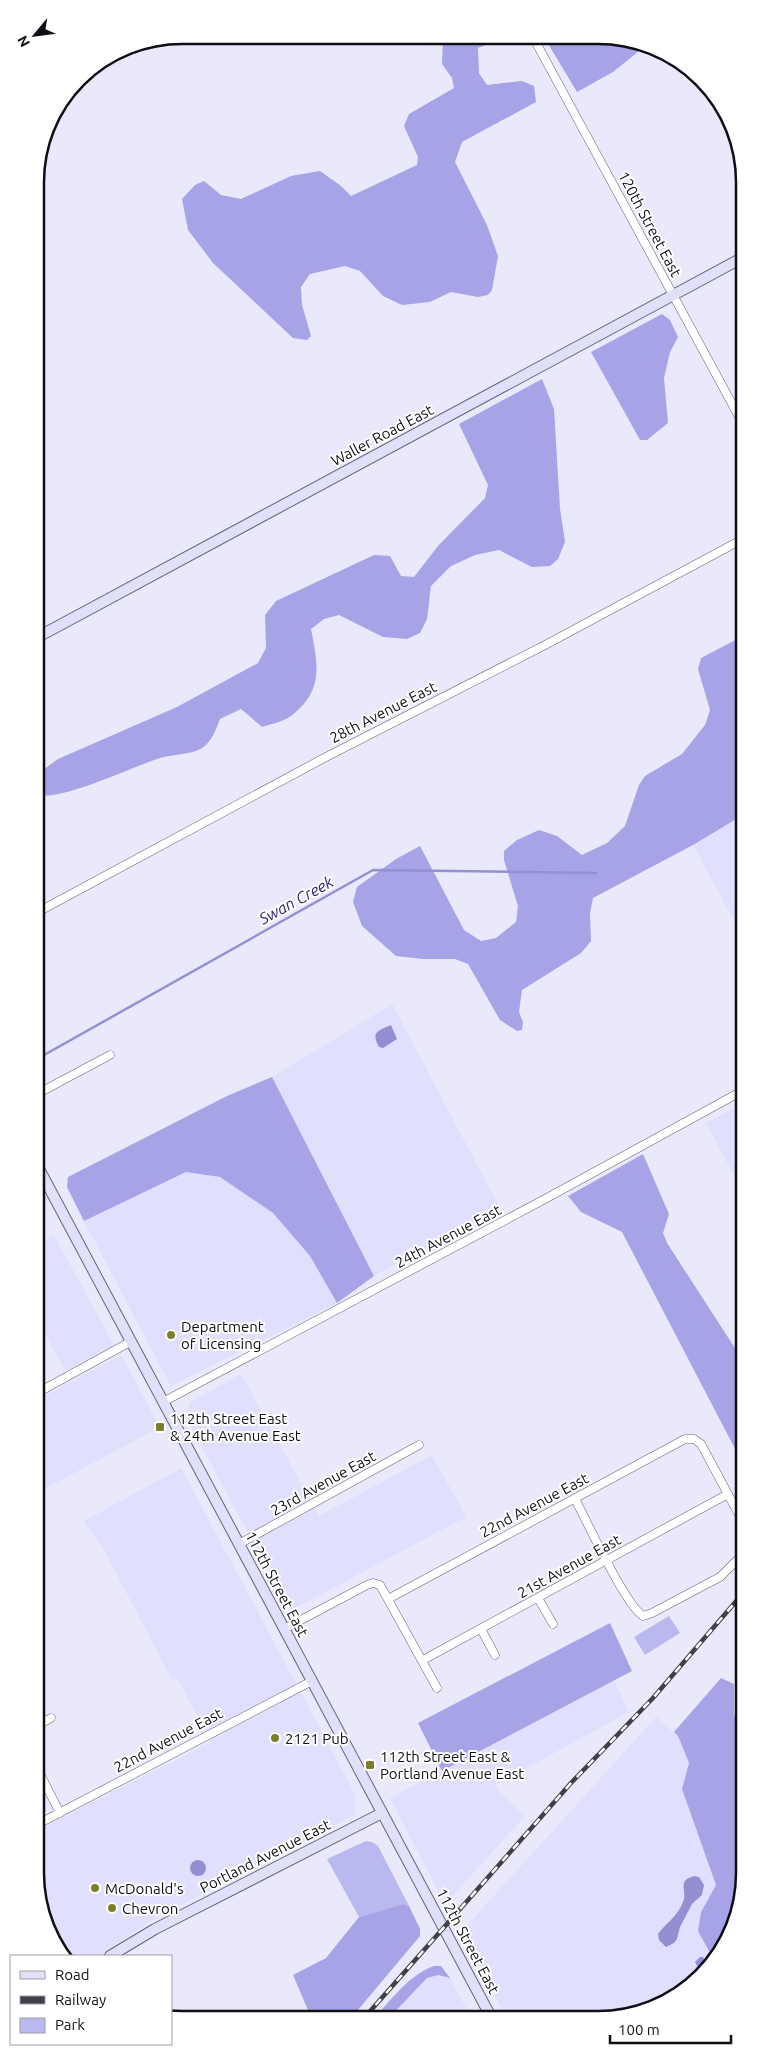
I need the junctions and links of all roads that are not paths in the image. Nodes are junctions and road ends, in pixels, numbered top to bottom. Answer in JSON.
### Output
{"nodes":[{"id":1,"x":537,"y":44,"type":"edge"},
{"id":2,"x":736,"y":261,"type":"edge"},
{"id":3,"x":672,"y":296,"type":"junction"},
{"id":4,"x":736,"y":413,"type":"edge"},
{"id":5,"x":736,"y":542,"type":"edge"},
{"id":6,"x":44,"y":634,"type":"edge"},
{"id":7,"x":44,"y":909,"type":"edge"},
{"id":8,"x":110,"y":1055,"type":"dead end"},
{"id":9,"x":44,"y":1090,"type":"edge"},
{"id":10,"x":736,"y":1094,"type":"edge"},
{"id":11,"x":44,"y":1178,"type":"edge"},
{"id":12,"x":130,"y":1342,"type":"junction"},
{"id":13,"x":44,"y":1389,"type":"edge"},
{"id":14,"x":163,"y":1402,"type":"junction"},
{"id":15,"x":419,"y":1445,"type":"dead end"},
{"id":16,"x":728,"y":1494,"type":"junction"},
{"id":17,"x":575,"y":1499,"type":"junction"},
{"id":18,"x":736,"y":1509,"type":"edge"},
{"id":19,"x":239,"y":1544,"type":"junction"},
{"id":20,"x":736,"y":1560,"type":"edge"},
{"id":21,"x":607,"y":1561,"type":"junction"},
{"id":22,"x":538,"y":1598,"type":"junction"},
{"id":23,"x":388,"y":1600,"type":"junction"},
{"id":24,"x":553,"y":1624,"type":"dead end"},
{"id":25,"x":284,"y":1629,"type":"junction"},
{"id":26,"x":481,"y":1630,"type":"junction"},
{"id":27,"x":495,"y":1655,"type":"dead end"},
{"id":28,"x":422,"y":1660,"type":"junction"},
{"id":29,"x":312,"y":1681,"type":"junction"},
{"id":30,"x":437,"y":1688,"type":"dead end"},
{"id":31,"x":51,"y":1718,"type":"dead end"},
{"id":32,"x":44,"y":1722,"type":"edge"},
{"id":33,"x":44,"y":1781,"type":"edge"},
{"id":34,"x":60,"y":1812,"type":"junction"},
{"id":35,"x":382,"y":1813,"type":"junction"},
{"id":36,"x":44,"y":1821,"type":"edge"},
{"id":37,"x":112,"y":1955,"type":"edge"},
{"id":38,"x":488,"y":2011,"type":"edge"}],
"edges":[{"from":1,"to":3,"type":"street","name":"120th Street East"},
{"from":2,"to":3,"type":"main road","name":"Waller Road East"},
{"from":3,"to":4,"type":"street","name":"120th Street East"},
{"from":3,"to":6,"type":"main road","name":"Waller Road East"},
{"from":5,"to":7,"type":"street","name":"28th Avenue East"},
{"from":8,"to":9,"type":"street"},
{"from":10,"to":14,"type":"street","name":"24th Avenue East"},
{"from":11,"to":12,"type":"main road","name":"112th Street East"},
{"from":12,"to":13,"type":"street"},
{"from":12,"to":14,"type":"main road","name":"112th Street East"},
{"from":14,"to":19,"type":"main road","name":"112th Street East"},
{"from":15,"to":19,"type":"street","name":"23rd Avenue East"},
{"from":16,"to":17,"type":"street","name":"22nd Avenue East"},
{"from":16,"to":18,"type":"street"},
{"from":16,"to":21,"type":"street","name":"21st Avenue East"},
{"from":17,"to":21,"type":"street"},
{"from":17,"to":23,"type":"street","name":"22nd Avenue East"},
{"from":19,"to":25,"type":"main road","name":"112th Street East"},
{"from":20,"to":21,"type":"street"},
{"from":21,"to":22,"type":"street","name":"21st Avenue East"},
{"from":22,"to":24,"type":"street"},
{"from":22,"to":26,"type":"street","name":"21st Avenue East"},
{"from":23,"to":25,"type":"street"},
{"from":23,"to":28,"type":"street"},
{"from":25,"to":29,"type":"main road","name":"112th Street East"},
{"from":26,"to":27,"type":"street"},
{"from":26,"to":28,"type":"street","name":"21st Avenue East"},
{"from":28,"to":30,"type":"street"},
{"from":29,"to":34,"type":"street","name":"22nd Avenue East"},
{"from":29,"to":35,"type":"main road","name":"112th Street East"},
{"from":31,"to":32,"type":"street"},
{"from":33,"to":34,"type":"street"},
{"from":34,"to":36,"type":"street","name":"22nd Avenue East"},
{"from":35,"to":37,"type":"main road","name":"Portland Avenue East"},
{"from":35,"to":38,"type":"main road","name":"112th Street East"}]}
